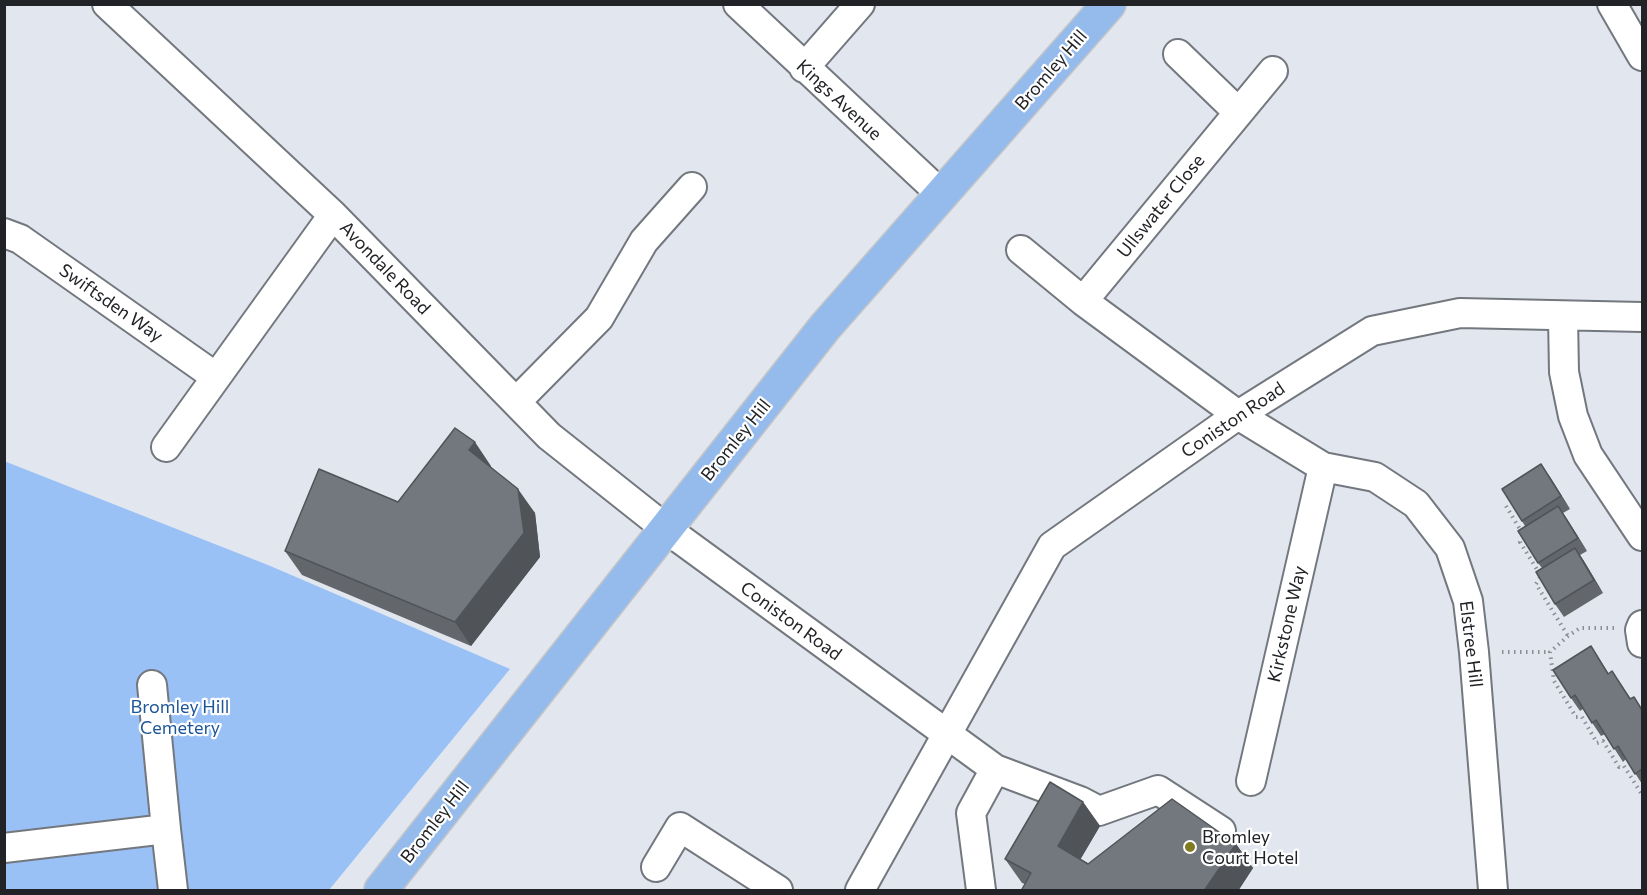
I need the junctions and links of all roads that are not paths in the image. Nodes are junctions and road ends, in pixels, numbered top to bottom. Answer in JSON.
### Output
{"nodes":[{"id":1,"x":107,"y":4,"type":"edge"},
{"id":2,"x":738,"y":4,"type":"edge"},
{"id":3,"x":860,"y":4,"type":"edge"},
{"id":4,"x":1109,"y":4,"type":"edge"},
{"id":5,"x":1612,"y":4,"type":"edge"},
{"id":6,"x":1178,"y":54,"type":"dead end"},
{"id":7,"x":1642,"y":56,"type":"edge"},
{"id":8,"x":804,"y":68,"type":"junction"},
{"id":9,"x":1273,"y":71,"type":"dead end"},
{"id":10,"x":1238,"y":112,"type":"junction"},
{"id":11,"x":692,"y":187,"type":"dead end"},
{"id":12,"x":942,"y":195,"type":"junction"},
{"id":13,"x":333,"y":214,"type":"junction"},
{"id":14,"x":4,"y":233,"type":"edge"},
{"id":15,"x":1021,"y":250,"type":"dead end"},
{"id":16,"x":1083,"y":301,"type":"junction"},
{"id":17,"x":1563,"y":317,"type":"junction"},
{"id":18,"x":1642,"y":317,"type":"edge"},
{"id":19,"x":216,"y":377,"type":"junction"},
{"id":20,"x":516,"y":402,"type":"junction"},
{"id":21,"x":1238,"y":415,"type":"junction"},
{"id":22,"x":166,"y":447,"type":"dead end"},
{"id":23,"x":1323,"y":467,"type":"junction"},
{"id":24,"x":665,"y":528,"type":"junction"},
{"id":25,"x":1642,"y":536,"type":"edge"},
{"id":26,"x":1642,"y":625,"type":"edge"},
{"id":27,"x":1642,"y":643,"type":"edge"},
{"id":28,"x":152,"y":685,"type":"dead end"},
{"id":29,"x":945,"y":735,"type":"junction"},
{"id":30,"x":995,"y":769,"type":"junction"},
{"id":31,"x":1251,"y":781,"type":"dead end"},
{"id":32,"x":166,"y":829,"type":"junction"},
{"id":33,"x":1221,"y":831,"type":"edge"},
{"id":34,"x":4,"y":848,"type":"edge"},
{"id":35,"x":656,"y":867,"type":"dead end"},
{"id":36,"x":173,"y":891,"type":"edge"},
{"id":37,"x":381,"y":891,"type":"edge"},
{"id":38,"x":778,"y":891,"type":"edge"},
{"id":39,"x":860,"y":891,"type":"edge"},
{"id":40,"x":981,"y":891,"type":"edge"},
{"id":41,"x":1493,"y":891,"type":"edge"}],
"edges":[{"from":1,"to":13,"type":"street","name":"Avondale Road"},
{"from":2,"to":8,"type":"street","name":"Kings Avenue"},
{"from":3,"to":8,"type":"street"},
{"from":4,"to":12,"type":"main road","name":"Bromley Hill"},
{"from":5,"to":7,"type":"street"},
{"from":6,"to":10,"type":"street"},
{"from":8,"to":12,"type":"street","name":"Kings Avenue"},
{"from":9,"to":10,"type":"street","name":"Ullswater Close"},
{"from":10,"to":16,"type":"street","name":"Ullswater Close"},
{"from":11,"to":20,"type":"street"},
{"from":12,"to":24,"type":"main road","name":"Bromley Hill"},
{"from":13,"to":19,"type":"street"},
{"from":13,"to":20,"type":"street","name":"Avondale Road"},
{"from":14,"to":19,"type":"street","name":"Swiftsden Way"},
{"from":15,"to":16,"type":"street"},
{"from":16,"to":21,"type":"street"},
{"from":17,"to":18,"type":"street","name":"Coniston Road"},
{"from":17,"to":21,"type":"street","name":"Coniston Road"},
{"from":17,"to":25,"type":"street"},
{"from":19,"to":22,"type":"street"},
{"from":20,"to":24,"type":"street","name":"Avondale Road"},
{"from":21,"to":23,"type":"street","name":"Elstree Hill"},
{"from":21,"to":29,"type":"street","name":"Coniston Road"},
{"from":23,"to":31,"type":"street","name":"Kirkstone Way"},
{"from":23,"to":41,"type":"street","name":"Elstree Hill"},
{"from":24,"to":29,"type":"street","name":"Coniston Road"},
{"from":24,"to":37,"type":"main road","name":"Bromley Hill"},
{"from":26,"to":27,"type":"street"},
{"from":28,"to":32,"type":"street"},
{"from":29,"to":30,"type":"street"},
{"from":29,"to":39,"type":"street","name":"Coniston Road"},
{"from":30,"to":33,"type":"street"},
{"from":30,"to":40,"type":"street"},
{"from":32,"to":34,"type":"street"},
{"from":32,"to":36,"type":"street"},
{"from":35,"to":38,"type":"street"}]}
